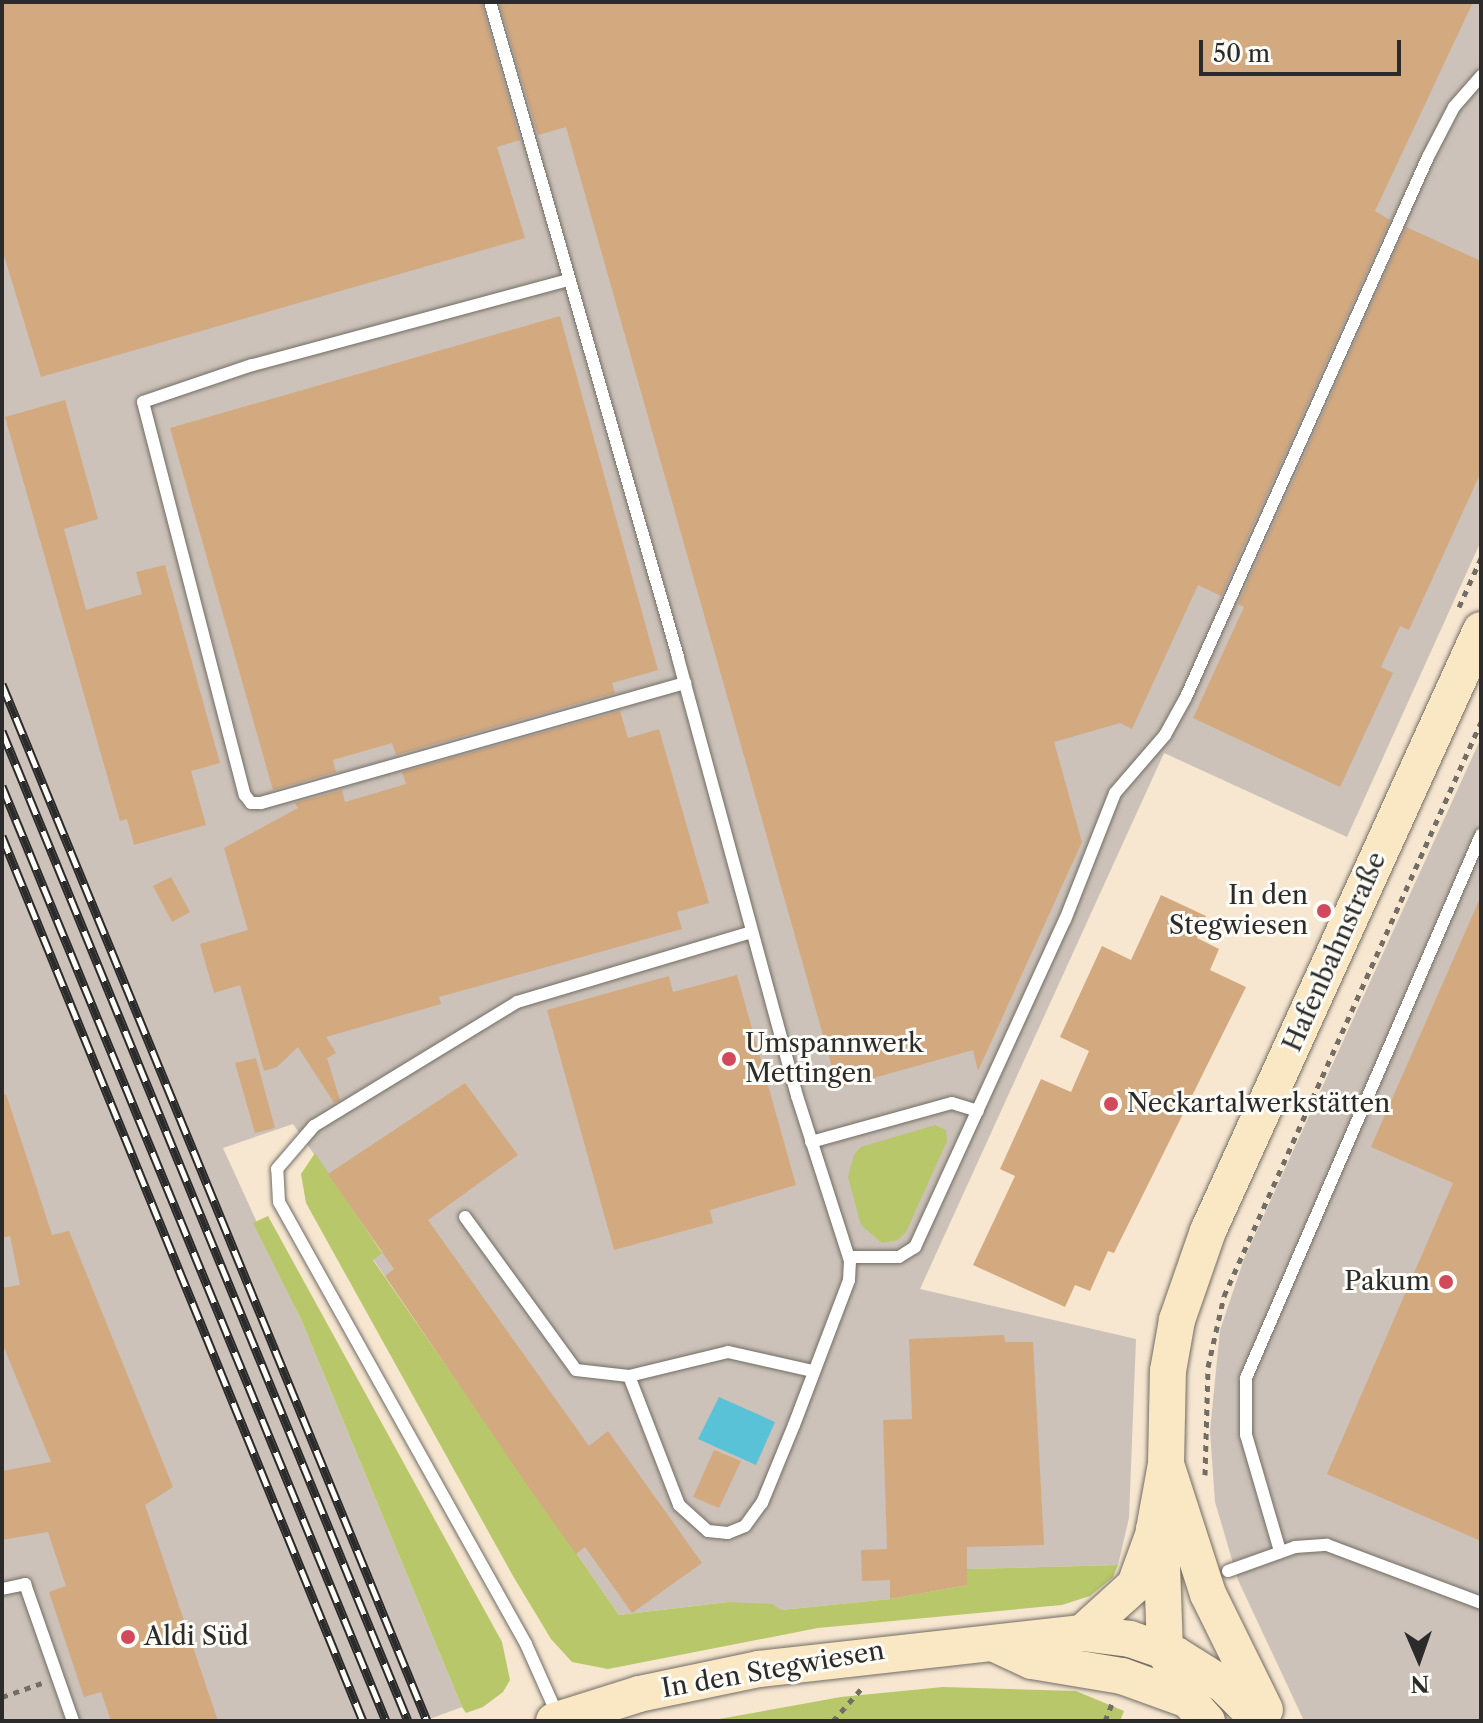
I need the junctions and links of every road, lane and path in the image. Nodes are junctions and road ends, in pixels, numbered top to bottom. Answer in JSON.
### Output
{"nodes":[{"id":1,"x":490,"y":2,"type":"edge"},
{"id":2,"x":1481,"y":76,"type":"edge"},
{"id":3,"x":568,"y":280,"type":"junction"},
{"id":4,"x":1478,"y":644,"type":"edge"},
{"id":5,"x":685,"y":683,"type":"junction"},
{"id":6,"x":1481,"y":722,"type":"edge"},
{"id":7,"x":1481,"y":835,"type":"edge"},
{"id":8,"x":752,"y":932,"type":"junction"},
{"id":9,"x":978,"y":1111,"type":"junction"},
{"id":10,"x":811,"y":1142,"type":"junction"},
{"id":11,"x":465,"y":1217,"type":"dead end"},
{"id":12,"x":849,"y":1257,"type":"junction"},
{"id":13,"x":813,"y":1371,"type":"junction"},
{"id":14,"x":629,"y":1376,"type":"junction"},
{"id":15,"x":1166,"y":1464,"type":"junction"},
{"id":16,"x":1206,"y":1483,"type":"dead end"},
{"id":17,"x":1154,"y":1530,"type":"junction"},
{"id":18,"x":1280,"y":1551,"type":"junction"},
{"id":19,"x":1218,"y":1583,"type":"junction"},
{"id":20,"x":2,"y":1589,"type":"edge"},
{"id":21,"x":1481,"y":1603,"type":"edge"},
{"id":22,"x":1082,"y":1633,"type":"junction"},
{"id":23,"x":997,"y":1645,"type":"junction"},
{"id":24,"x":58,"y":1677,"type":"junction"},
{"id":25,"x":1184,"y":1680,"type":"edge"},
{"id":26,"x":1120,"y":1687,"type":"junction"},
{"id":27,"x":2,"y":1697,"type":"edge"},
{"id":28,"x":556,"y":1720,"type":"edge"},
{"id":29,"x":73,"y":1721,"type":"edge"},
{"id":30,"x":1105,"y":1721,"type":"edge"},
{"id":31,"x":1260,"y":1721,"type":"edge"},
{"id":32,"x":1269,"y":1721,"type":"edge"}],
"edges":[{"from":1,"to":3,"type":"lane"},
{"from":2,"to":9,"type":"lane"},
{"from":3,"to":5,"type":"lane"},
{"from":3,"to":5,"type":"lane"},
{"from":4,"to":15,"type":"main road","name":"Hafenbahnstraße"},
{"from":5,"to":8,"type":"lane"},
{"from":6,"to":16,"type":"path"},
{"from":7,"to":18,"type":"lane"},
{"from":8,"to":10,"type":"lane"},
{"from":8,"to":28,"type":"lane"},
{"from":9,"to":10,"type":"lane"},
{"from":9,"to":12,"type":"lane"},
{"from":10,"to":12,"type":"lane"},
{"from":11,"to":14,"type":"lane"},
{"from":12,"to":13,"type":"lane"},
{"from":13,"to":14,"type":"lane"},
{"from":13,"to":14,"type":"lane"},
{"from":15,"to":17,"type":"main road","name":"Hafenbahnstraße"},
{"from":15,"to":19,"type":"main road","name":"Hafenbahnstraße"},
{"from":17,"to":22,"type":"main road","name":"Hafenbahnstraße"},
{"from":17,"to":25,"type":"main road","name":"Hafenbahnstraße"},
{"from":18,"to":19,"type":"lane"},
{"from":18,"to":21,"type":"lane"},
{"from":19,"to":25,"type":"main road","name":"Hafenbahnstraße"},
{"from":19,"to":32,"type":"main road","name":"Hafenbahnstraße"},
{"from":20,"to":24,"type":"lane"},
{"from":22,"to":23,"type":"main road","name":"In den Stegwiesen"},
{"from":22,"to":25,"type":"main road","name":"In den Stegwiesen"},
{"from":23,"to":26,"type":"main road","name":"In den Stegwiesen"},
{"from":23,"to":28,"type":"main road","name":"In den Stegwiesen"},
{"from":24,"to":27,"type":"path"},
{"from":24,"to":29,"type":"lane"},
{"from":25,"to":26,"type":"main road","name":"In den Stegwiesen"},
{"from":25,"to":31,"type":"main road"},
{"from":26,"to":30,"type":"path"}]}
